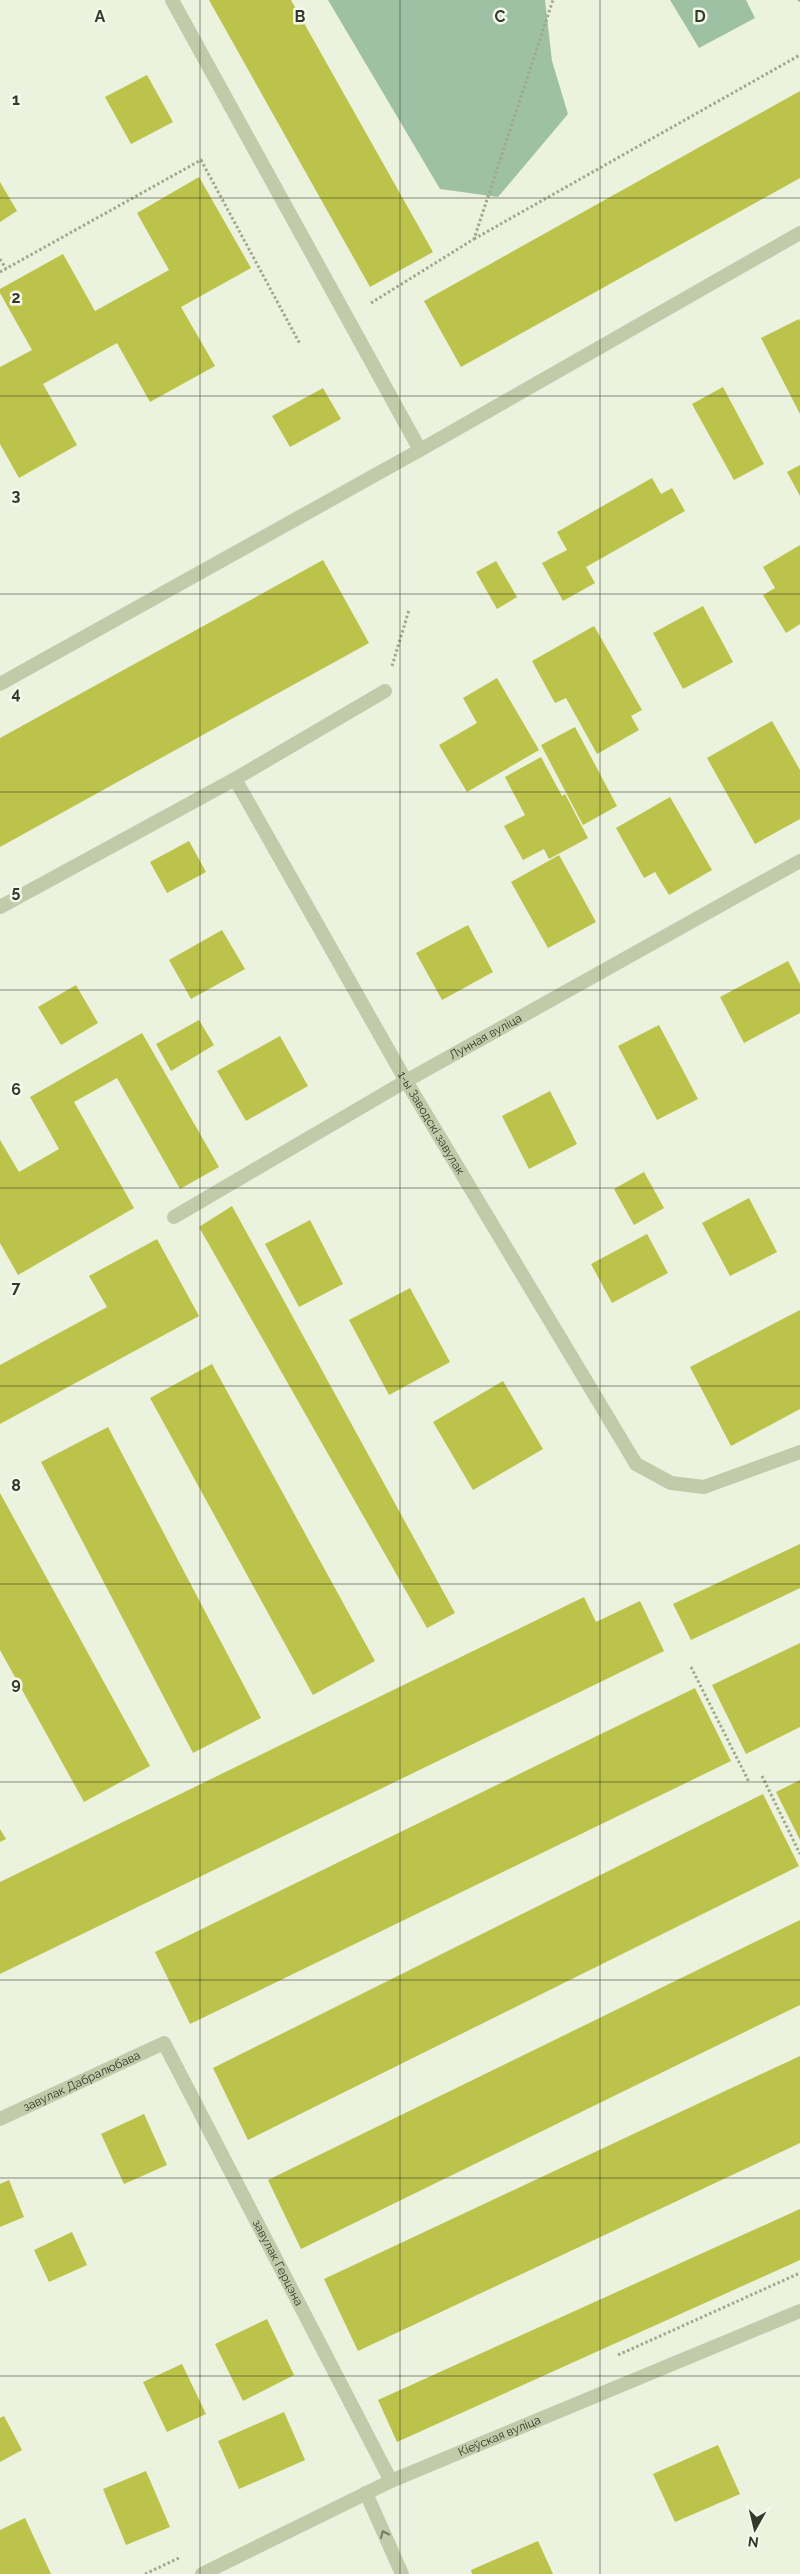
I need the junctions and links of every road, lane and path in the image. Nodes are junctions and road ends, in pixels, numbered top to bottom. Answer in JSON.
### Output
{"nodes":[{"id":1,"x":172,"y":0,"type":"edge"},
{"id":2,"x":553,"y":0,"type":"edge"},
{"id":3,"x":800,"y":55,"type":"edge"},
{"id":4,"x":800,"y":233,"type":"edge"},
{"id":5,"x":474,"y":239,"type":"junction"},
{"id":6,"x":0,"y":259,"type":"edge"},
{"id":7,"x":6,"y":269,"type":"junction"},
{"id":8,"x":0,"y":272,"type":"edge"},
{"id":9,"x":347,"y":318,"type":"junction"},
{"id":10,"x":300,"y":344,"type":"dead end"},
{"id":11,"x":420,"y":450,"type":"junction"},
{"id":12,"x":409,"y":610,"type":"dead end"},
{"id":13,"x":0,"y":684,"type":"edge"},
{"id":14,"x":385,"y":691,"type":"joint"},
{"id":15,"x":235,"y":779,"type":"junction"},
{"id":16,"x":800,"y":862,"type":"edge"},
{"id":17,"x":0,"y":907,"type":"edge"},
{"id":18,"x":406,"y":1081,"type":"junction"},
{"id":19,"x":174,"y":1217,"type":"dead end"},
{"id":20,"x":800,"y":1452,"type":"edge"},
{"id":21,"x":691,"y":1667,"type":"dead end"},
{"id":22,"x":762,"y":1776,"type":"dead end"},
{"id":23,"x":749,"y":1782,"type":"dead end"},
{"id":24,"x":800,"y":1854,"type":"edge"},
{"id":25,"x":164,"y":2043,"type":"joint"},
{"id":26,"x":0,"y":2119,"type":"edge"},
{"id":27,"x":800,"y":2311,"type":"edge"},
{"id":28,"x":391,"y":2481,"type":"junction"},
{"id":29,"x":366,"y":2493,"type":"junction"},
{"id":30,"x":202,"y":2574,"type":"edge"},
{"id":31,"x":402,"y":2574,"type":"edge"}],
"edges":[{"from":1,"to":9,"type":"street"},
{"from":2,"to":5,"type":"path"},
{"from":3,"to":5,"type":"path"},
{"from":4,"to":11,"type":"street"},
{"from":5,"to":9,"type":"path"},
{"from":6,"to":7,"type":"path"},
{"from":7,"to":8,"type":"path"},
{"from":7,"to":10,"type":"path"},
{"from":9,"to":11,"type":"street"},
{"from":11,"to":13,"type":"street"},
{"from":12,"to":14,"type":"path"},
{"from":14,"to":15,"type":"street"},
{"from":15,"to":17,"type":"street"},
{"from":15,"to":18,"type":"street","name":"1-ы Заводскі завулак"},
{"from":16,"to":18,"type":"street","name":"Лунная вуліца"},
{"from":18,"to":19,"type":"street","name":"Лунная вуліца"},
{"from":18,"to":20,"type":"street","name":"1-ы Заводскі завулак"},
{"from":21,"to":23,"type":"path"},
{"from":22,"to":24,"type":"path"},
{"from":25,"to":26,"type":"street","name":"завулак Дабралюбава"},
{"from":25,"to":28,"type":"street","name":"завулак Герцэна"},
{"from":27,"to":28,"type":"street","name":"Кіеўская вуліца"},
{"from":28,"to":29,"type":"street","name":"Кіеўская вуліца"},
{"from":29,"to":30,"type":"street","name":"Кіеўская вуліца"},
{"from":31,"to":29,"type":"street","one_way":true}]}
